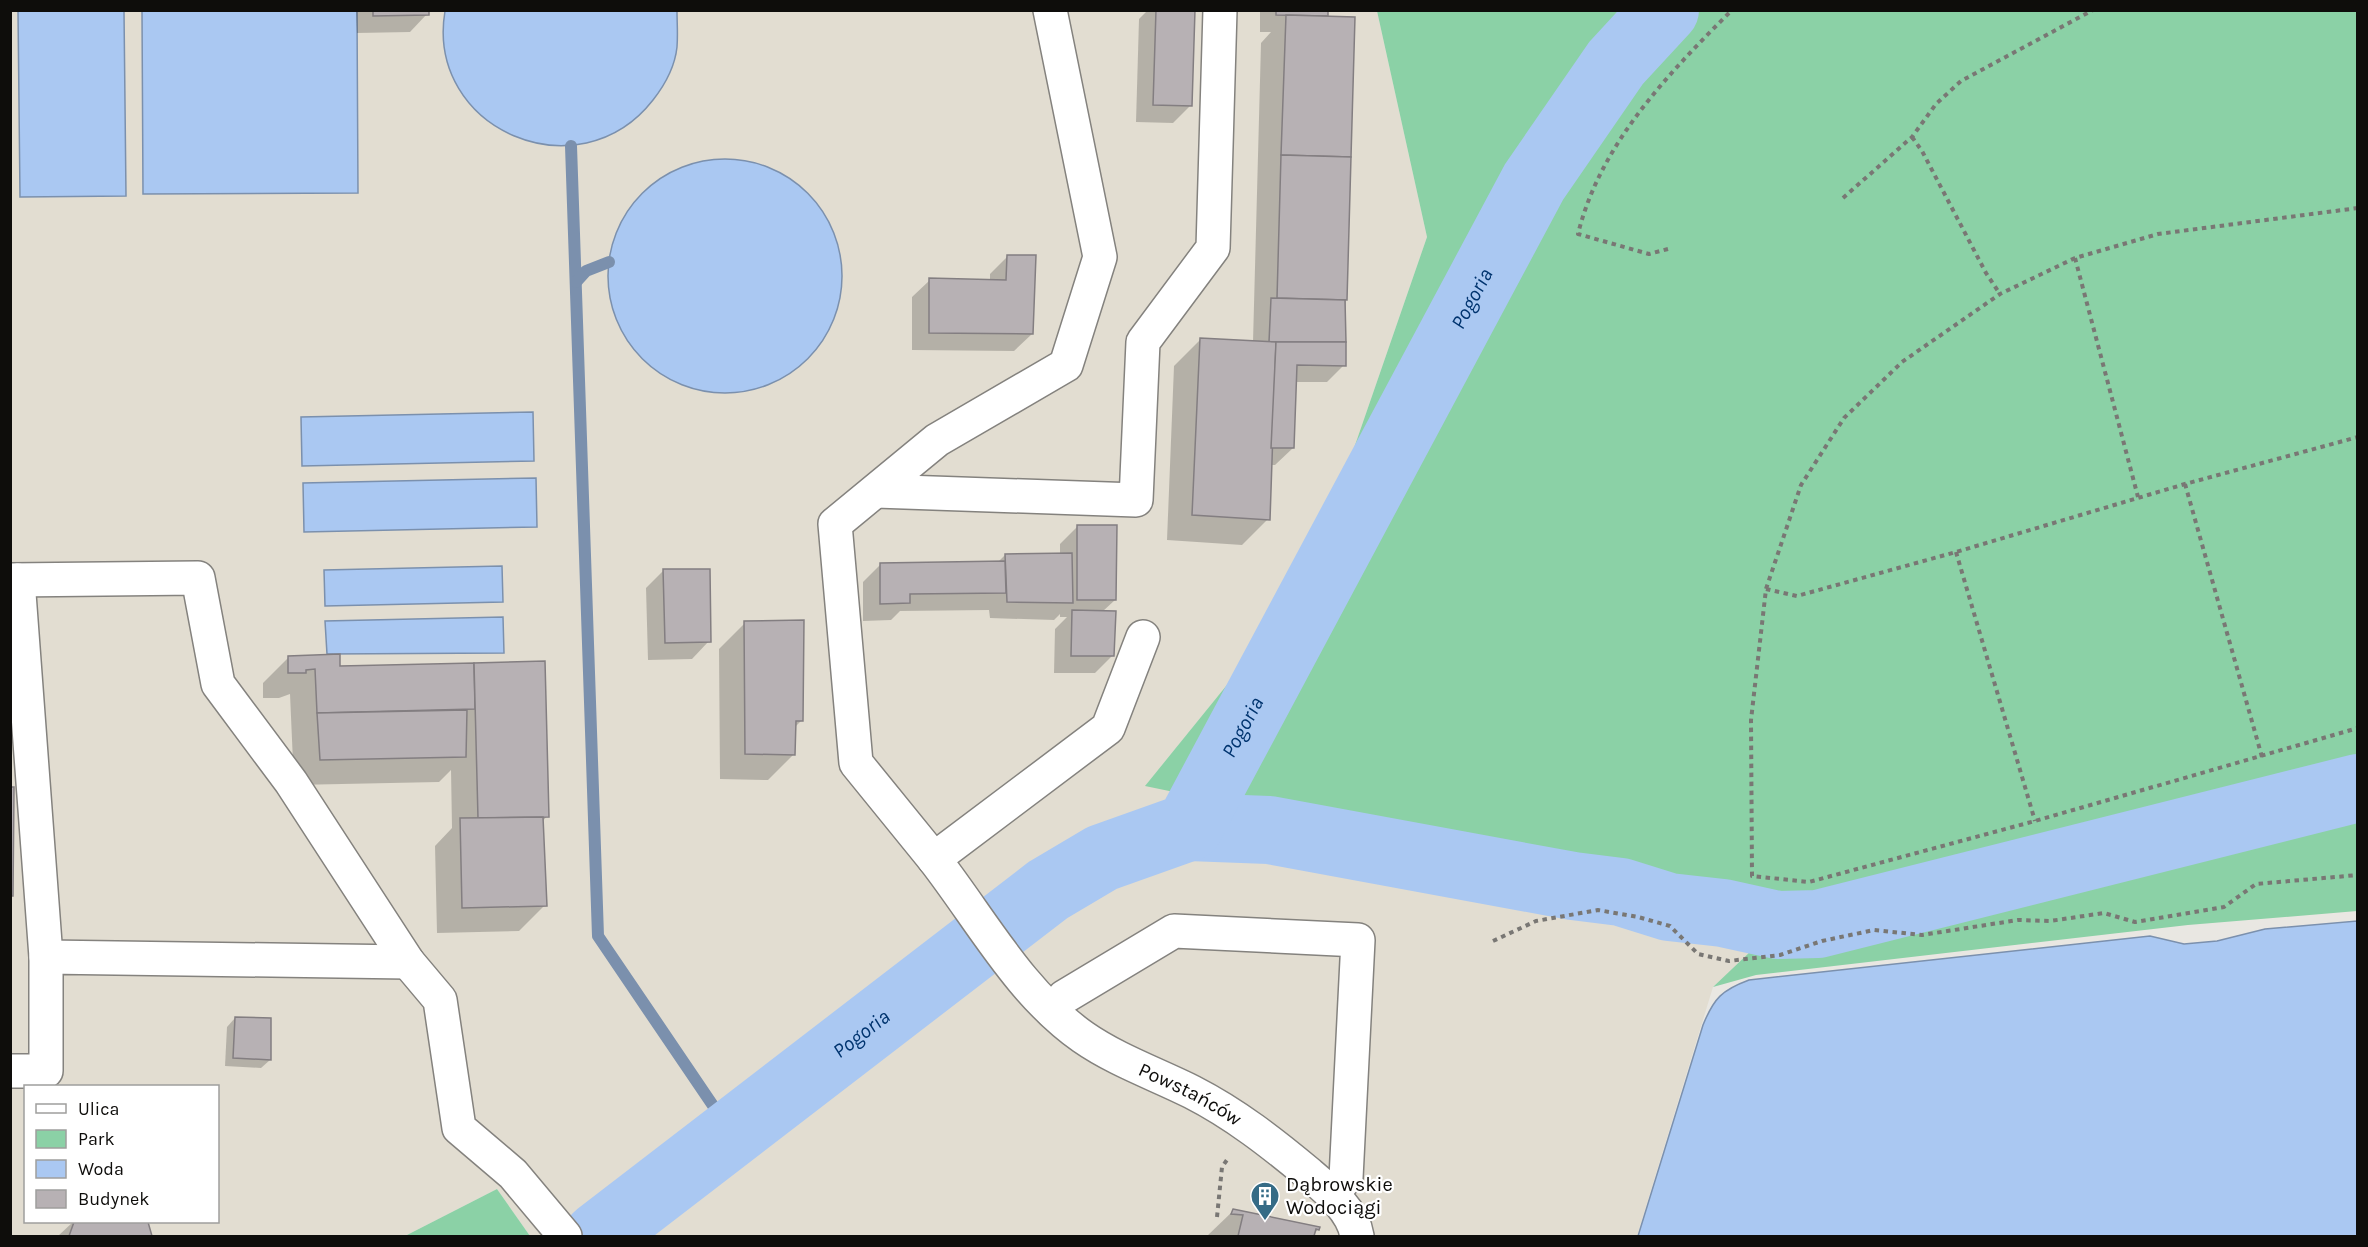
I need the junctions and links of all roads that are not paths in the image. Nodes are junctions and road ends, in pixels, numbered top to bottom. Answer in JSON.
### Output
{"nodes":[{"id":1,"x":1050,"y":10,"type":"edge"},
{"id":2,"x":1220,"y":10,"type":"edge"},
{"id":3,"x":876,"y":491,"type":"junction"},
{"id":4,"x":14,"y":580,"type":"edge"},
{"id":5,"x":1143,"y":637,"type":"dead end"},
{"id":6,"x":934,"y":859,"type":"junction"},
{"id":7,"x":46,"y":957,"type":"junction"},
{"id":8,"x":408,"y":962,"type":"junction"},
{"id":9,"x":1052,"y":1011,"type":"junction"},
{"id":10,"x":10,"y":1071,"type":"edge"},
{"id":11,"x":1332,"y":1193,"type":"junction"},
{"id":12,"x":565,"y":1236,"type":"edge"},
{"id":13,"x":1357,"y":1236,"type":"edge"}],
"edges":[{"from":1,"to":3,"type":"street"},
{"from":2,"to":3,"type":"street"},
{"from":3,"to":6,"type":"street","name":"Powstańców"},
{"from":4,"to":7,"type":"street"},
{"from":4,"to":8,"type":"street"},
{"from":5,"to":6,"type":"street"},
{"from":6,"to":9,"type":"street","name":"Powstańców"},
{"from":7,"to":8,"type":"street"},
{"from":7,"to":10,"type":"street"},
{"from":8,"to":12,"type":"street"},
{"from":9,"to":11,"type":"street","name":"Powstańców"},
{"from":9,"to":11,"type":"street"},
{"from":11,"to":13,"type":"street","name":"Powstańców"}]}
